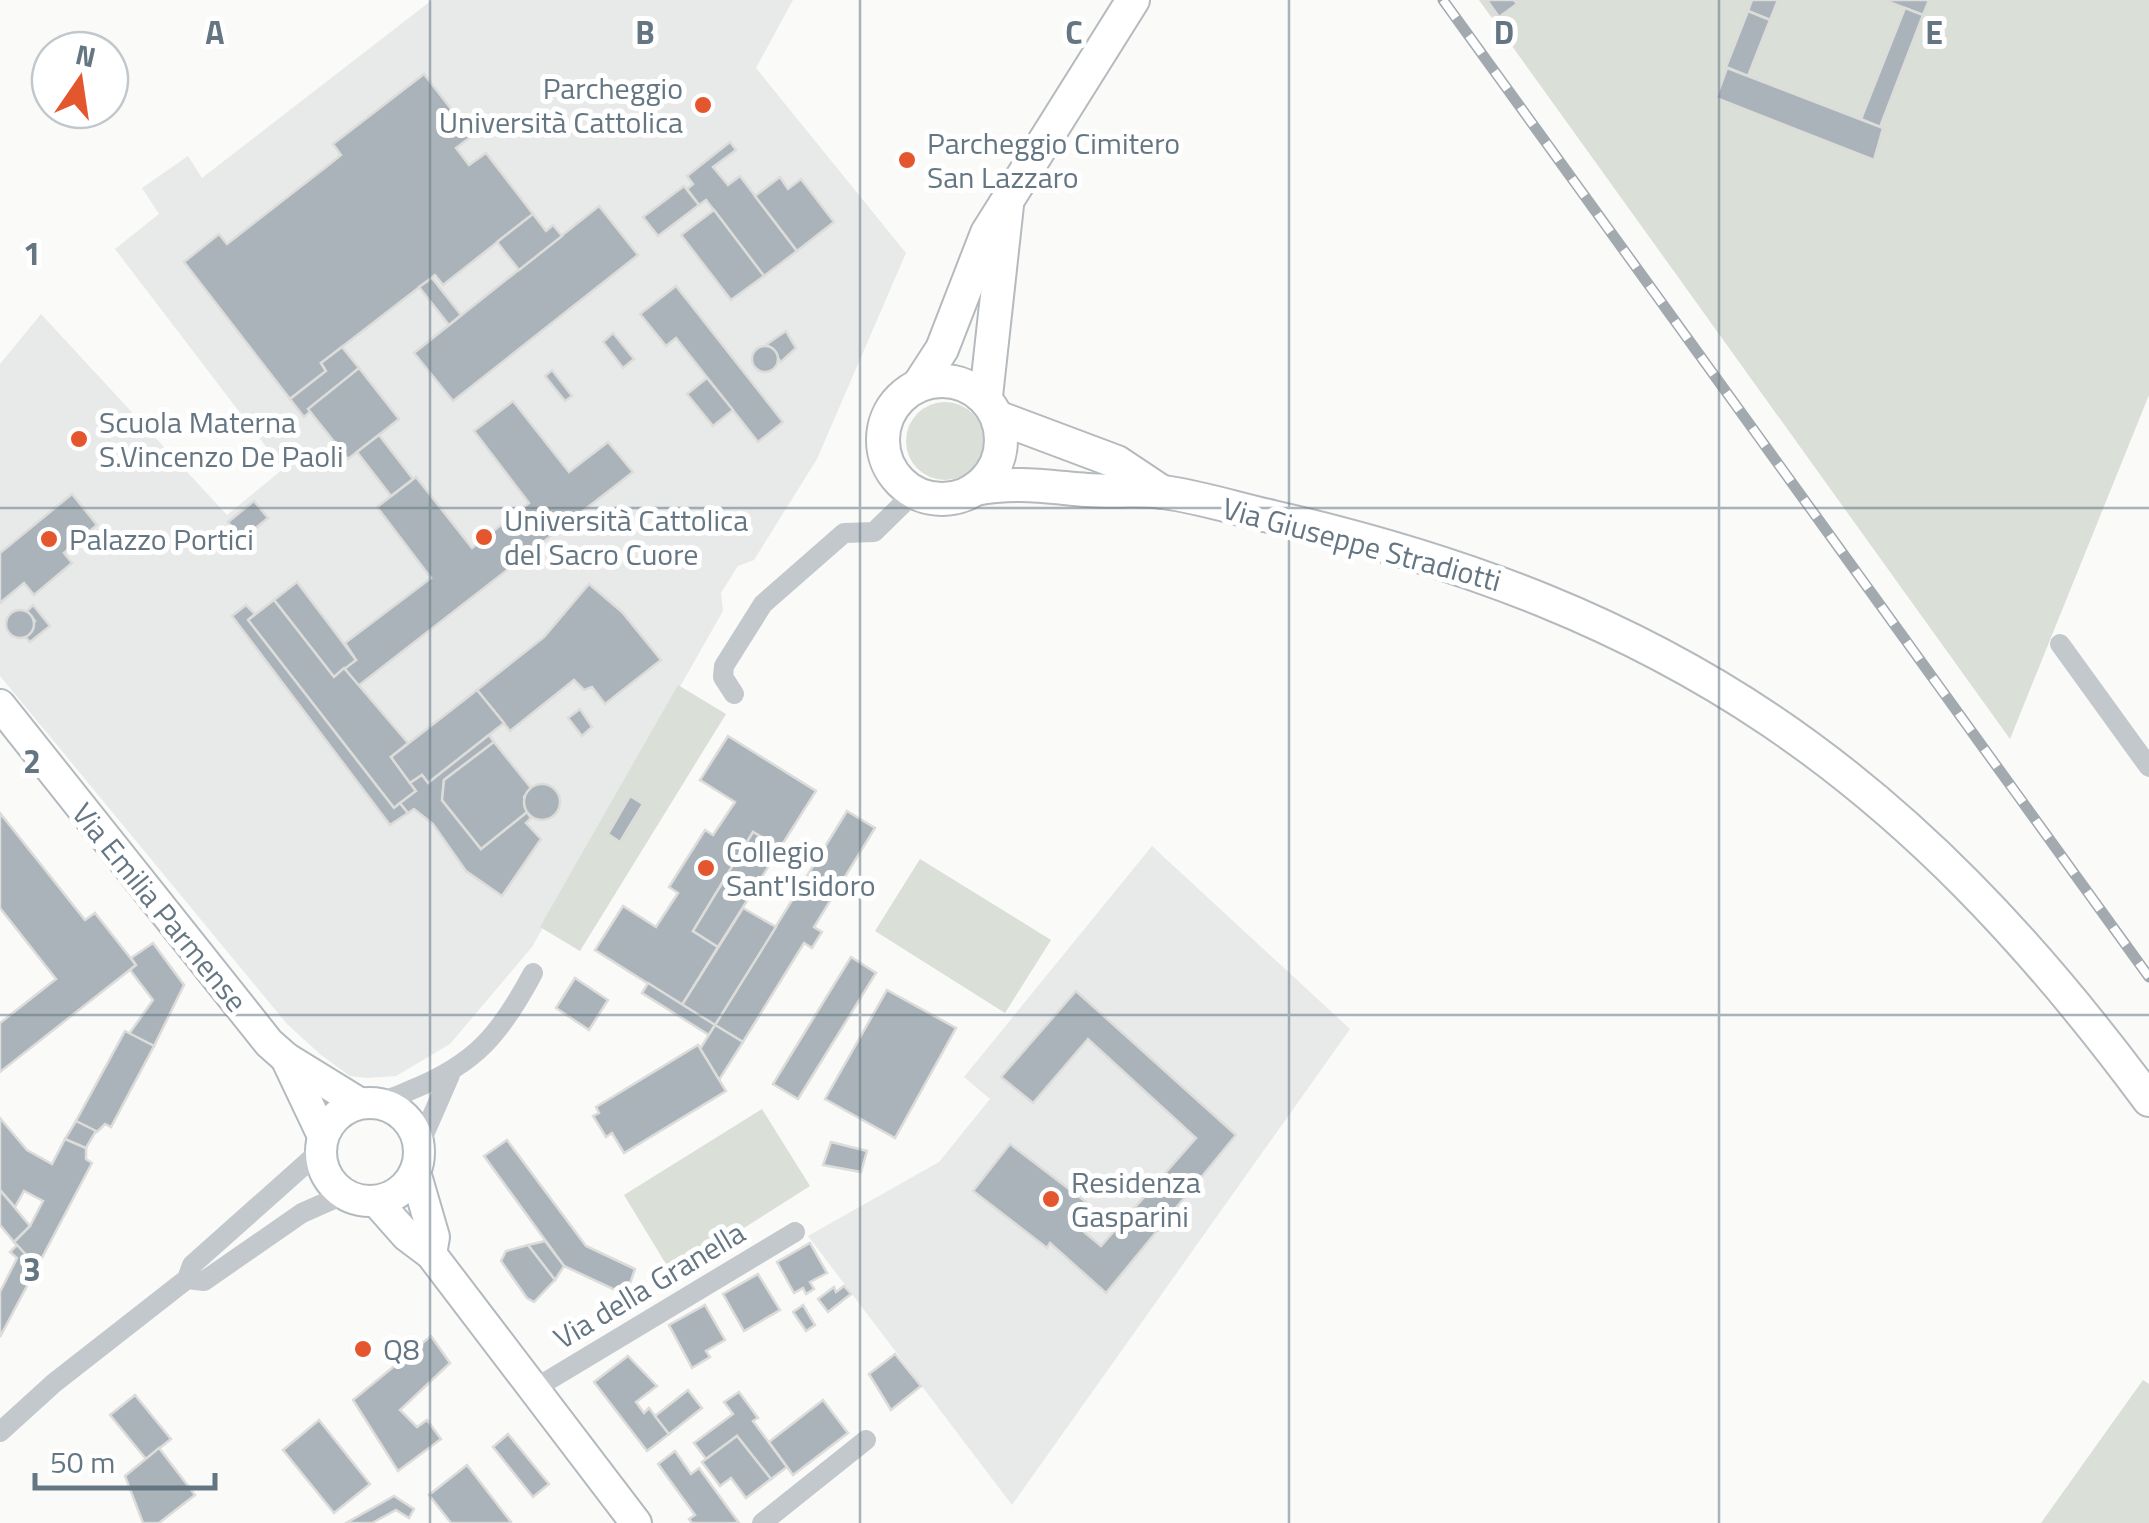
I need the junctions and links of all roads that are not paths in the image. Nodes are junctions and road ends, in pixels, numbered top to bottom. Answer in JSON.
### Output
{"nodes":[{"id":1,"x":1133,"y":0,"type":"edge"},
{"id":2,"x":1007,"y":205,"type":"junction"},
{"id":3,"x":918,"y":386,"type":"junction"},
{"id":4,"x":991,"y":407,"type":"junction"},
{"id":5,"x":975,"y":489,"type":"junction"},
{"id":6,"x":1162,"y":492,"type":"junction"},
{"id":7,"x":914,"y":493,"type":"junction"},
{"id":8,"x":2060,"y":644,"type":"dead end"},
{"id":9,"x":734,"y":694,"type":"dead end"},
{"id":10,"x":0,"y":705,"type":"edge"},
{"id":11,"x":2149,"y":767,"type":"edge"},
{"id":12,"x":533,"y":973,"type":"dead end"},
{"id":13,"x":286,"y":1058,"type":"junction"},
{"id":14,"x":450,"y":1074,"type":"junction"},
{"id":15,"x":2149,"y":1100,"type":"edge"},
{"id":16,"x":367,"y":1102,"type":"junction"},
{"id":17,"x":322,"y":1143,"type":"junction"},
{"id":18,"x":417,"y":1160,"type":"junction"},
{"id":19,"x":344,"y":1194,"type":"junction"},
{"id":20,"x":376,"y":1201,"type":"junction"},
{"id":21,"x":795,"y":1232,"type":"dead end"},
{"id":22,"x":431,"y":1254,"type":"junction"},
{"id":23,"x":187,"y":1279,"type":"junction"},
{"id":24,"x":534,"y":1390,"type":"junction"},
{"id":25,"x":0,"y":1432,"type":"edge"},
{"id":26,"x":866,"y":1440,"type":"dead end"},
{"id":27,"x":636,"y":1523,"type":"edge"},
{"id":28,"x":762,"y":1523,"type":"edge"}],
"edges":[{"from":1,"to":2,"type":"main road"},
{"from":2,"to":3,"type":"main road"},
{"from":2,"to":4,"type":"main road"},
{"from":3,"to":4,"type":"main road"},
{"from":3,"to":7,"type":"main road"},
{"from":4,"to":5,"type":"main road"},
{"from":4,"to":6,"type":"main road","name":"Via Giuseppe Stradiotti"},
{"from":5,"to":6,"type":"main road","name":"Via Giuseppe Stradiotti"},
{"from":5,"to":7,"type":"main road"},
{"from":6,"to":15,"type":"main road","name":"Via Giuseppe Stradiotti"},
{"from":7,"to":9,"type":"street"},
{"from":8,"to":11,"type":"street"},
{"from":10,"to":13,"type":"main road","name":"Via Emilia Parmense"},
{"from":12,"to":14,"type":"street"},
{"from":13,"to":16,"type":"main road","name":"Via Emilia Parmense"},
{"from":13,"to":17,"type":"main road","name":"Via Emilia Parmense"},
{"from":14,"to":16,"type":"street"},
{"from":14,"to":18,"type":"street"},
{"from":16,"to":17,"type":"main road"},
{"from":16,"to":18,"type":"main road","name":"Via Emilia Parmense"},
{"from":17,"to":19,"type":"main road","name":"Via Emilia Parmense"},
{"from":17,"to":23,"type":"street"},
{"from":18,"to":20,"type":"main road"},
{"from":18,"to":22,"type":"main road","name":"Via Emilia Parmense"},
{"from":19,"to":20,"type":"main road"},
{"from":19,"to":23,"type":"street"},
{"from":20,"to":22,"type":"main road","name":"Via Emilia Parmense"},
{"from":21,"to":24,"type":"street","name":"Via della Granella"},
{"from":22,"to":24,"type":"main road","name":"Via Emilia Parmense"},
{"from":23,"to":25,"type":"street"},
{"from":24,"to":27,"type":"main road","name":"Via Emilia Parmense"},
{"from":26,"to":28,"type":"street"}]}
